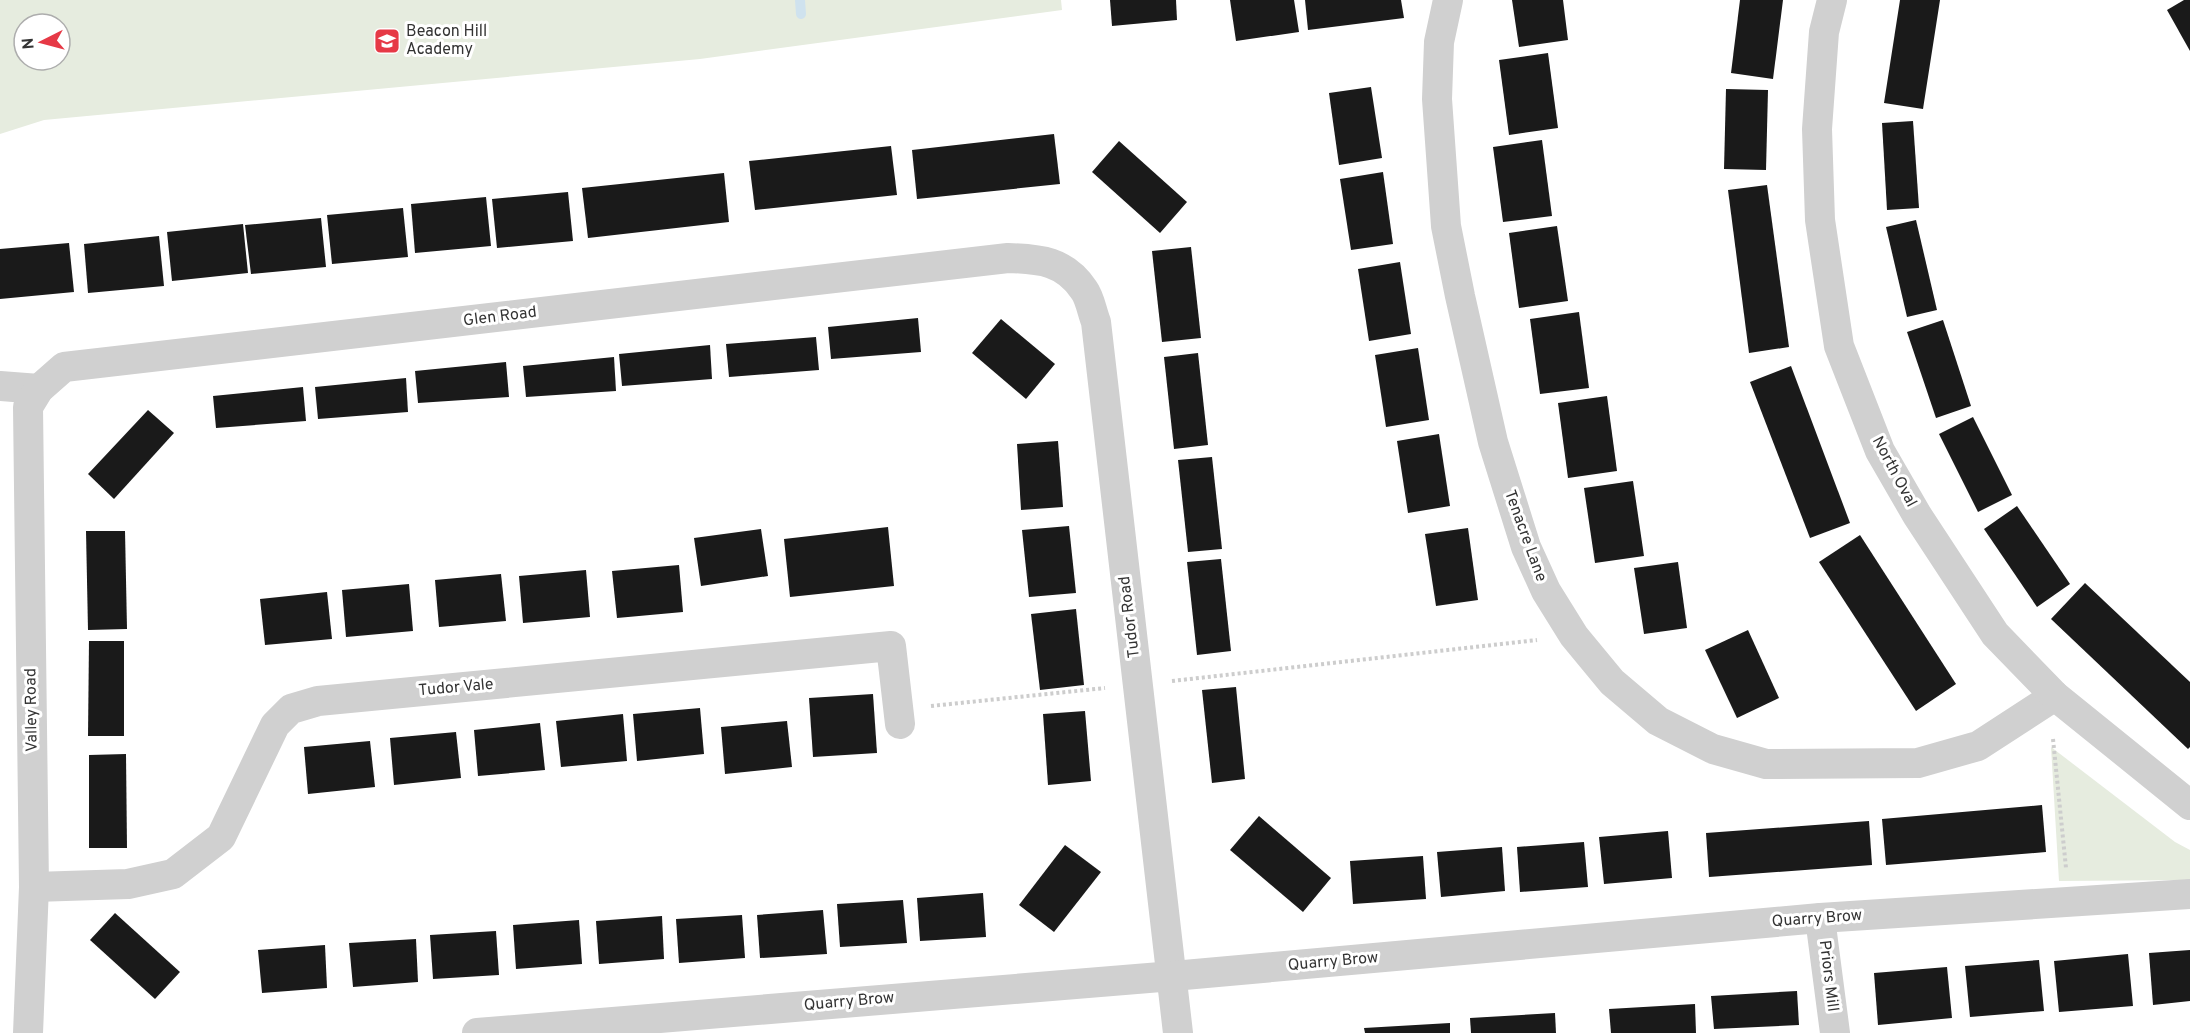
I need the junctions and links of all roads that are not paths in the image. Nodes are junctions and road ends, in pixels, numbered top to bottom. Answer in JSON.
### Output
{"nodes":[{"id":1,"x":1448,"y":0,"type":"edge"},
{"id":2,"x":1832,"y":0,"type":"edge"},
{"id":3,"x":1008,"y":258,"type":"joint"},
{"id":4,"x":0,"y":386,"type":"edge"},
{"id":5,"x":39,"y":389,"type":"junction"},
{"id":6,"x":2055,"y":696,"type":"junction"},
{"id":7,"x":899,"y":717,"type":"road end"},
{"id":8,"x":2190,"y":806,"type":"edge"},
{"id":9,"x":34,"y":887,"type":"junction"},
{"id":10,"x":2190,"y":894,"type":"edge"},
{"id":11,"x":1820,"y":918,"type":"junction"},
{"id":12,"x":1173,"y":976,"type":"junction"},
{"id":13,"x":28,"y":1033,"type":"edge"},
{"id":14,"x":477,"y":1033,"type":"edge"},
{"id":15,"x":1178,"y":1033,"type":"edge"},
{"id":16,"x":1835,"y":1033,"type":"edge"}],
"edges":[{"from":1,"to":6,"type":"street","name":"Tenacre Lane"},
{"from":2,"to":6,"type":"street","name":"North Oval"},
{"from":3,"to":5,"type":"street","name":"Glen Road"},
{"from":3,"to":12,"type":"street","name":"Tudor Road"},
{"from":4,"to":5,"type":"street"},
{"from":5,"to":9,"type":"street","name":"Valley Road"},
{"from":6,"to":8,"type":"street","name":"North Oval"},
{"from":7,"to":9,"type":"street","name":"Tudor Vale"},
{"from":9,"to":13,"type":"street","name":"Valley Road"},
{"from":10,"to":11,"type":"street","name":"Quarry Brow"},
{"from":11,"to":12,"type":"street","name":"Quarry Brow"},
{"from":11,"to":16,"type":"street","name":"Priors Mill"},
{"from":12,"to":14,"type":"street","name":"Quarry Brow"},
{"from":12,"to":15,"type":"street","name":"Tudor Road"}]}
